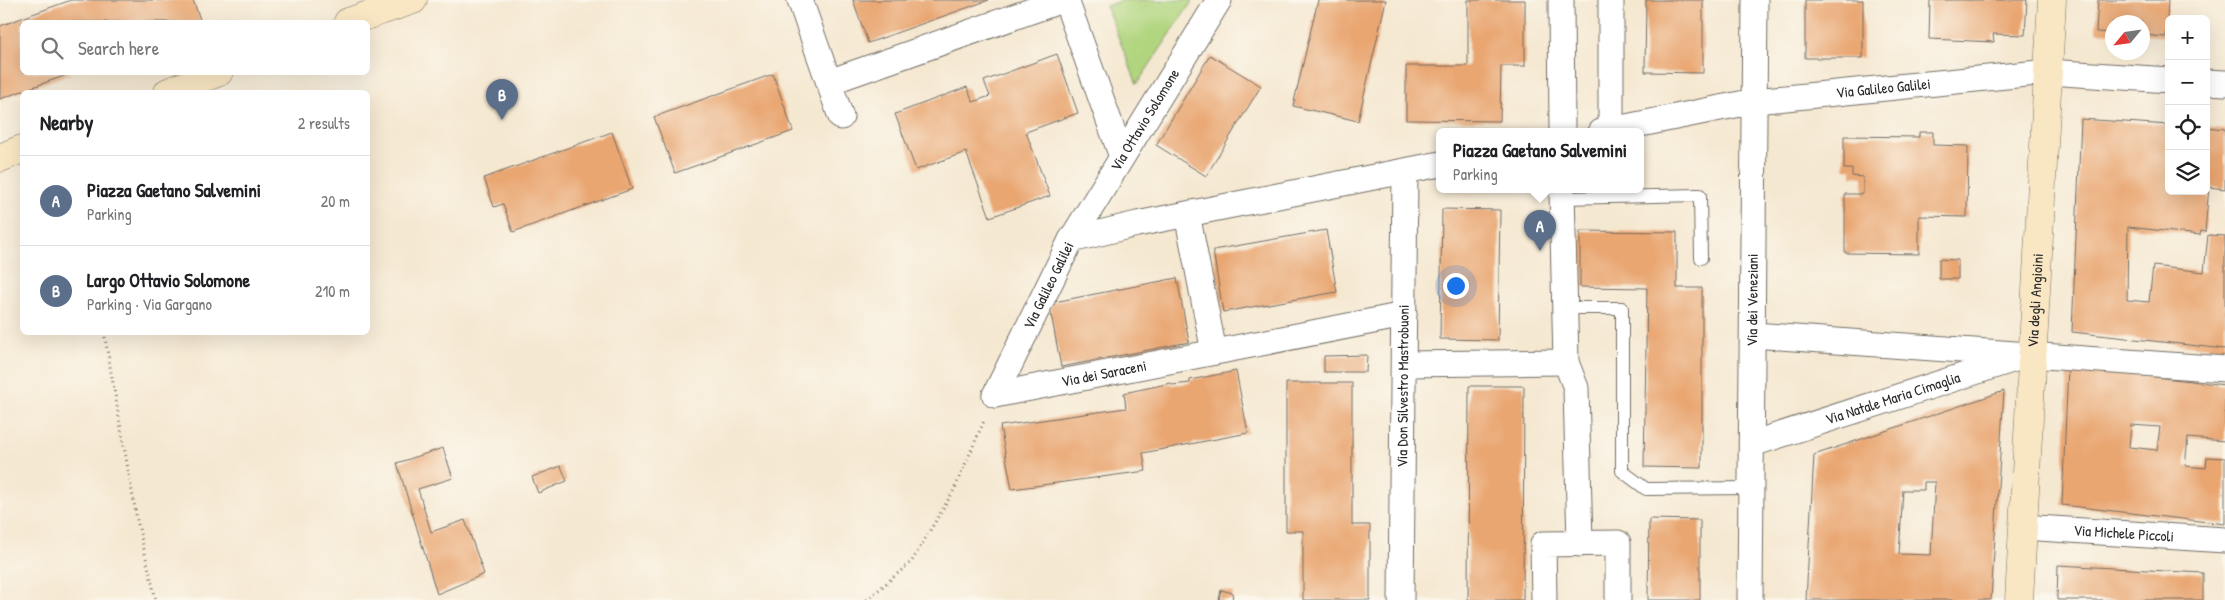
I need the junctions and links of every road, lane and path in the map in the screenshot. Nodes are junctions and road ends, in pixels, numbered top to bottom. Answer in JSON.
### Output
{"nodes":[{"id":1,"x":413,"y":0,"type":"edge"},
{"id":2,"x":800,"y":0,"type":"edge"},
{"id":3,"x":1062,"y":0,"type":"edge"},
{"id":4,"x":1066,"y":0,"type":"edge"},
{"id":5,"x":1219,"y":0,"type":"edge"},
{"id":6,"x":1561,"y":0,"type":"edge"},
{"id":7,"x":1611,"y":0,"type":"edge"},
{"id":8,"x":1755,"y":0,"type":"edge"},
{"id":9,"x":2052,"y":0,"type":"edge"},
{"id":10,"x":354,"y":20,"type":"edge"},
{"id":11,"x":2048,"y":72,"type":"junction"},
{"id":12,"x":211,"y":75,"type":"edge"},
{"id":13,"x":2165,"y":80,"type":"edge"},
{"id":14,"x":829,"y":82,"type":"junction"},
{"id":15,"x":2210,"y":82,"type":"edge"},
{"id":16,"x":2225,"y":84,"type":"edge"},
{"id":17,"x":173,"y":90,"type":"edge"},
{"id":18,"x":1754,"y":101,"type":"junction"},
{"id":19,"x":841,"y":117,"type":"dead end"},
{"id":20,"x":1562,"y":128,"type":"edge"},
{"id":21,"x":1606,"y":128,"type":"edge"},
{"id":22,"x":1621,"y":128,"type":"edge"},
{"id":23,"x":20,"y":150,"type":"edge"},
{"id":24,"x":1122,"y":157,"type":"junction"},
{"id":25,"x":0,"y":158,"type":"edge"},
{"id":26,"x":1436,"y":165,"type":"edge"},
{"id":27,"x":1405,"y":172,"type":"junction"},
{"id":28,"x":1562,"y":194,"type":"edge"},
{"id":29,"x":1187,"y":214,"type":"junction"},
{"id":30,"x":1071,"y":240,"type":"junction"},
{"id":31,"x":1701,"y":258,"type":"dead end"},
{"id":32,"x":1565,"y":308,"type":"junction"},
{"id":33,"x":1404,"y":315,"type":"junction"},
{"id":34,"x":105,"y":335,"type":"edge"},
{"id":35,"x":1752,"y":336,"type":"junction"},
{"id":36,"x":1214,"y":352,"type":"junction"},
{"id":37,"x":2032,"y":354,"type":"junction"},
{"id":38,"x":1566,"y":362,"type":"junction"},
{"id":39,"x":1404,"y":364,"type":"junction"},
{"id":40,"x":2225,"y":368,"type":"edge"},
{"id":41,"x":995,"y":395,"type":"junction"},
{"id":42,"x":1752,"y":444,"type":"junction"},
{"id":43,"x":1751,"y":488,"type":"junction"},
{"id":44,"x":2023,"y":527,"type":"junction"},
{"id":45,"x":2225,"y":540,"type":"edge"},
{"id":46,"x":1580,"y":544,"type":"junction"},
{"id":47,"x":156,"y":600,"type":"edge"},
{"id":48,"x":867,"y":600,"type":"edge"},
{"id":49,"x":1401,"y":600,"type":"edge"},
{"id":50,"x":1544,"y":600,"type":"edge"},
{"id":51,"x":1618,"y":600,"type":"edge"},
{"id":52,"x":1750,"y":600,"type":"edge"},
{"id":53,"x":2019,"y":600,"type":"edge"}],
"edges":[{"from":1,"to":10,"type":"street"},
{"from":2,"to":14,"type":"street"},
{"from":3,"to":14,"type":"street"},
{"from":4,"to":24,"type":"street"},
{"from":5,"to":24,"type":"street","name":"Via Ottavio Solomone"},
{"from":6,"to":20,"type":"street"},
{"from":7,"to":21,"type":"street"},
{"from":8,"to":18,"type":"street","name":"Via dei Veneziani"},
{"from":9,"to":11,"type":"street","name":"Via degli Angioini"},
{"from":11,"to":13,"type":"street","name":"Via Galileo Galilei"},
{"from":11,"to":18,"type":"street","name":"Via Galileo Galilei"},
{"from":11,"to":37,"type":"street","name":"Via degli Angioini"},
{"from":12,"to":17,"type":"street"},
{"from":14,"to":19,"type":"street"},
{"from":15,"to":16,"type":"street"},
{"from":18,"to":22,"type":"street","name":"Via Galileo Galilei"},
{"from":18,"to":35,"type":"street","name":"Via dei Veneziani"},
{"from":23,"to":25,"type":"street"},
{"from":24,"to":30,"type":"street","name":"Via Ottavio Solomone"},
{"from":26,"to":27,"type":"street","name":"Via Galileo Galilei"},
{"from":27,"to":29,"type":"street","name":"Via Galileo Galilei"},
{"from":27,"to":33,"type":"street","name":"Via Don Silvestro Mastrobuoni"},
{"from":28,"to":31,"type":"lane"},
{"from":28,"to":32,"type":"street"},
{"from":29,"to":30,"type":"street","name":"Via Galileo Galilei"},
{"from":29,"to":36,"type":"street"},
{"from":30,"to":41,"type":"street","name":"Via Galileo Galilei"},
{"from":32,"to":38,"type":"street"},
{"from":32,"to":43,"type":"lane"},
{"from":33,"to":36,"type":"street","name":"Via dei Saraceni"},
{"from":33,"to":39,"type":"street","name":"Via Don Silvestro Mastrobuoni"},
{"from":34,"to":47,"type":"path"},
{"from":35,"to":37,"type":"street","name":"Via Natale Maria Cimaglia"},
{"from":35,"to":42,"type":"street","name":"Via dei Veneziani"},
{"from":36,"to":41,"type":"street","name":"Via dei Saraceni"},
{"from":37,"to":40,"type":"street","name":"Via Natale Maria Cimaglia"},
{"from":37,"to":42,"type":"street","name":"Via Natale Maria Cimaglia"},
{"from":37,"to":44,"type":"street","name":"Via degli Angioini"},
{"from":38,"to":39,"type":"street"},
{"from":38,"to":46,"type":"street"},
{"from":39,"to":49,"type":"street","name":"Via Don Silvestro Mastrobuoni"},
{"from":41,"to":48,"type":"path"},
{"from":42,"to":43,"type":"street","name":"Via dei Veneziani"},
{"from":43,"to":52,"type":"street","name":"Via dei Veneziani"},
{"from":44,"to":45,"type":"street","name":"Via Michele Piccoli"},
{"from":44,"to":53,"type":"street","name":"Via degli Angioini"},
{"from":46,"to":50,"type":"street"},
{"from":46,"to":51,"type":"street"}]}
